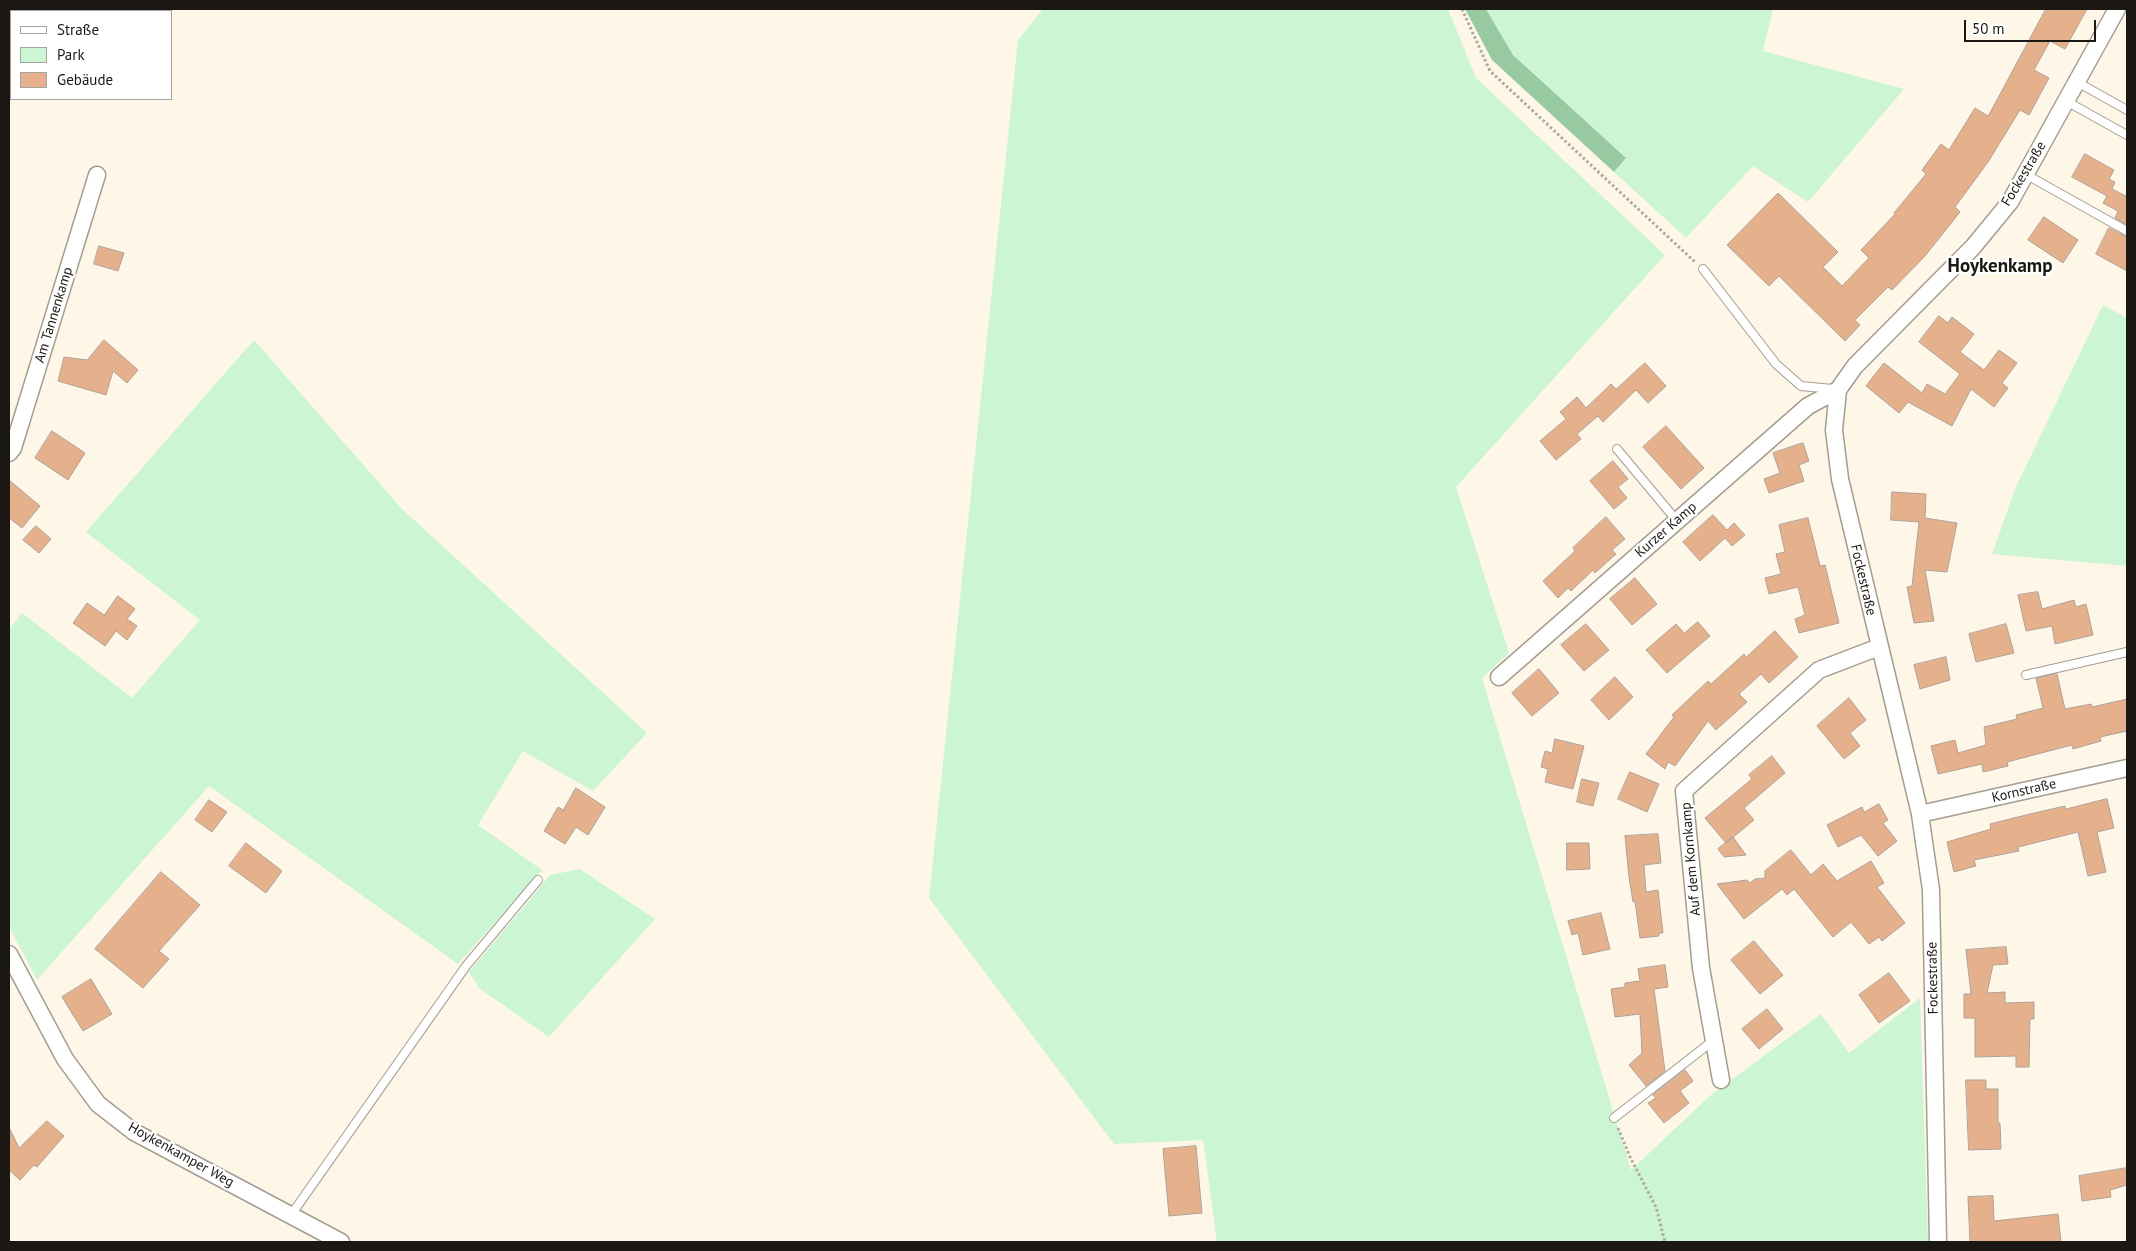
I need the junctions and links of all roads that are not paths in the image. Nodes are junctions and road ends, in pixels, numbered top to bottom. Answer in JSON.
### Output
{"nodes":[{"id":1,"x":2117,"y":9,"type":"edge"},
{"id":2,"x":2077,"y":82,"type":"junction"},
{"id":3,"x":2066,"y":102,"type":"junction"},
{"id":4,"x":2127,"y":110,"type":"edge"},
{"id":5,"x":2127,"y":135,"type":"edge"},
{"id":6,"x":2025,"y":174,"type":"junction"},
{"id":7,"x":97,"y":175,"type":"dead end"},
{"id":8,"x":2127,"y":231,"type":"edge"},
{"id":9,"x":1703,"y":269,"type":"road end"},
{"id":10,"x":1838,"y":390,"type":"junction"},
{"id":11,"x":1617,"y":449,"type":"dead end"},
{"id":12,"x":9,"y":453,"type":"edge"},
{"id":13,"x":1677,"y":521,"type":"junction"},
{"id":14,"x":1879,"y":647,"type":"junction"},
{"id":15,"x":2127,"y":652,"type":"edge"},
{"id":16,"x":2026,"y":675,"type":"dead end"},
{"id":17,"x":1499,"y":677,"type":"dead end"},
{"id":18,"x":2127,"y":768,"type":"edge"},
{"id":19,"x":1920,"y":814,"type":"junction"},
{"id":20,"x":538,"y":880,"type":"dead end"},
{"id":21,"x":9,"y":954,"type":"edge"},
{"id":22,"x":1714,"y":1040,"type":"junction"},
{"id":23,"x":1721,"y":1080,"type":"dead end"},
{"id":24,"x":1614,"y":1118,"type":"road end"},
{"id":25,"x":291,"y":1215,"type":"junction"},
{"id":26,"x":341,"y":1242,"type":"edge"},
{"id":27,"x":1938,"y":1242,"type":"edge"}],
"edges":[{"from":1,"to":2,"type":"street","name":"Fockestraße"},
{"from":2,"to":3,"type":"street","name":"Fockestraße"},
{"from":2,"to":4,"type":"lane"},
{"from":3,"to":5,"type":"lane"},
{"from":3,"to":6,"type":"street","name":"Fockestraße"},
{"from":6,"to":8,"type":"lane"},
{"from":6,"to":10,"type":"street","name":"Fockestraße"},
{"from":7,"to":12,"type":"street","name":"Am Tannenkamp"},
{"from":9,"to":10,"type":"lane"},
{"from":10,"to":13,"type":"street","name":"Kurzer Kamp"},
{"from":10,"to":14,"type":"street","name":"Fockestraße"},
{"from":11,"to":13,"type":"lane"},
{"from":13,"to":17,"type":"street","name":"Kurzer Kamp"},
{"from":14,"to":19,"type":"street","name":"Fockestraße"},
{"from":14,"to":22,"type":"street","name":"Auf dem Kornkamp"},
{"from":15,"to":16,"type":"lane"},
{"from":18,"to":19,"type":"street","name":"Kornstraße"},
{"from":19,"to":27,"type":"street","name":"Fockestraße"},
{"from":20,"to":25,"type":"lane"},
{"from":21,"to":25,"type":"street","name":"Hoykenkamper Weg"},
{"from":22,"to":23,"type":"street","name":"Auf dem Kornkamp"},
{"from":22,"to":24,"type":"lane"},
{"from":25,"to":26,"type":"street","name":"Hoykenkamper Weg"}]}
